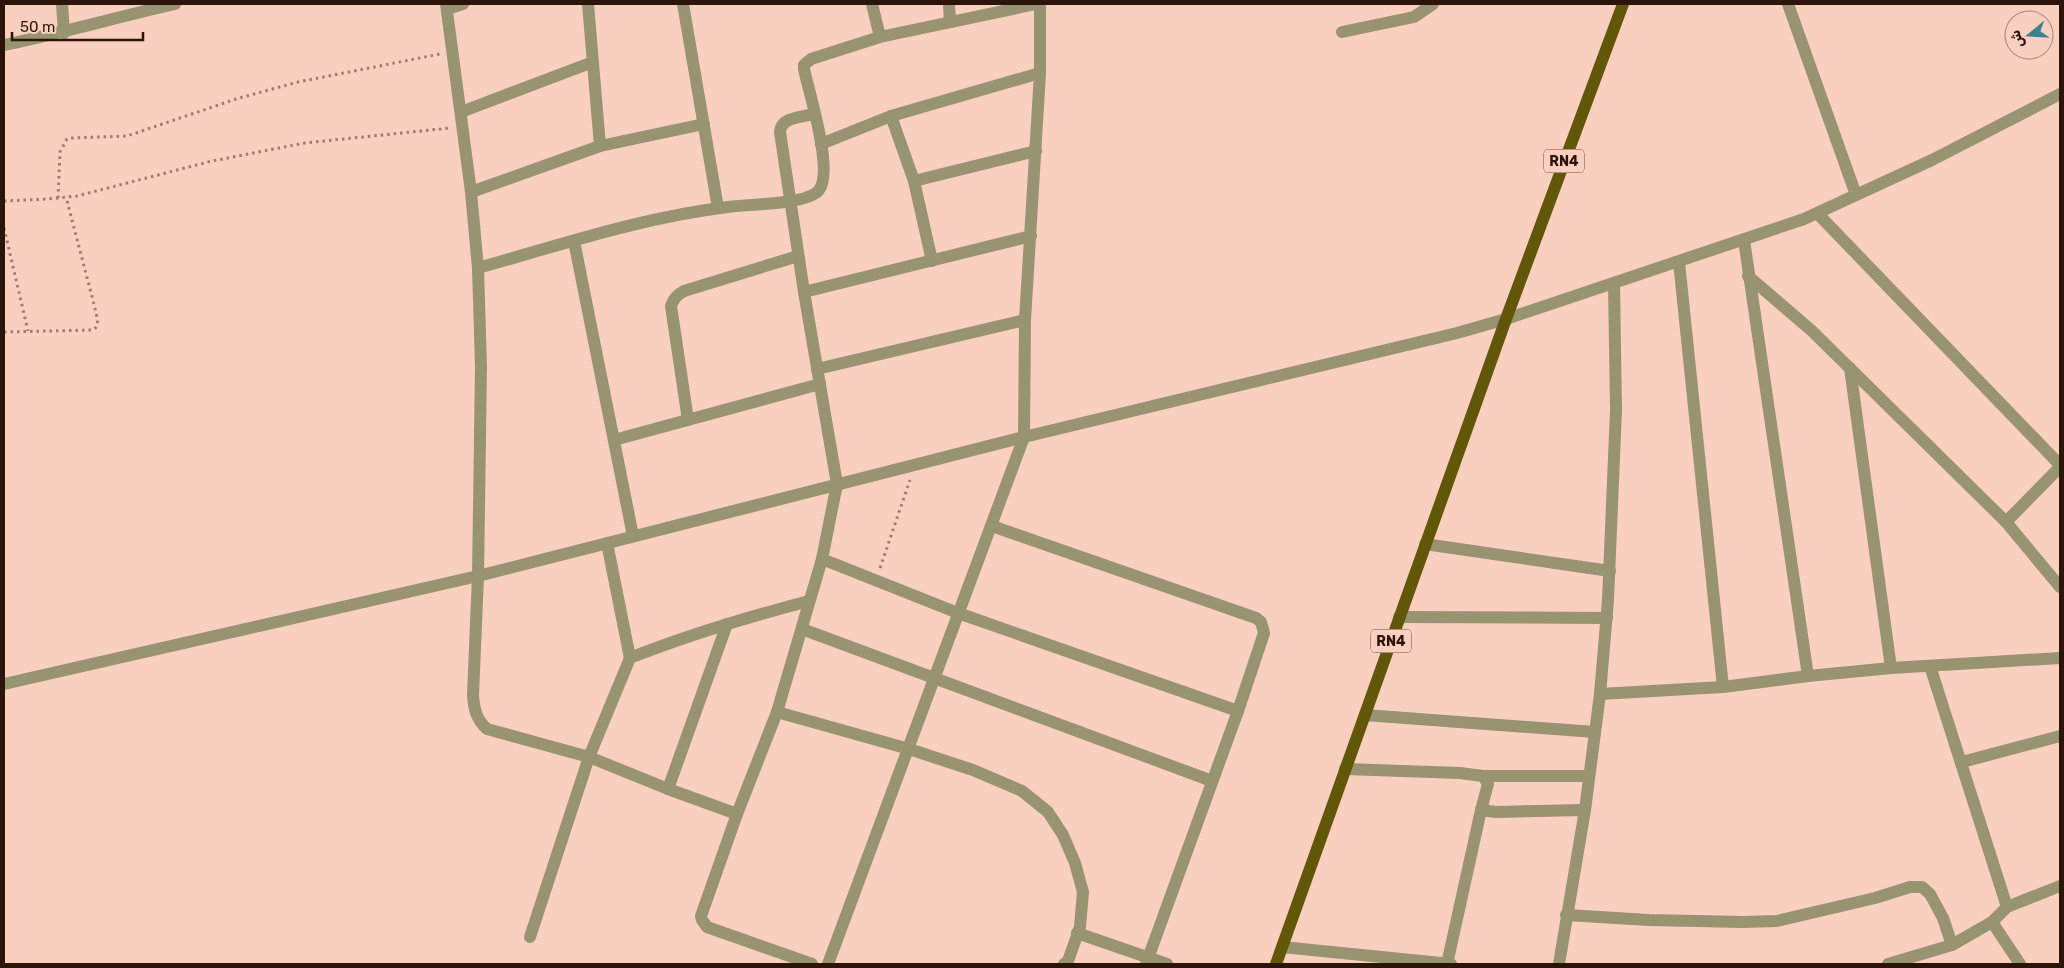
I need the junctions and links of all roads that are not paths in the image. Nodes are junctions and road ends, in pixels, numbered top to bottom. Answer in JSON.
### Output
{"nodes":[{"id":1,"x":62,"y":4,"type":"edge"},
{"id":2,"x":175,"y":4,"type":"edge"},
{"id":3,"x":463,"y":4,"type":"edge"},
{"id":4,"x":588,"y":4,"type":"edge"},
{"id":5,"x":683,"y":4,"type":"edge"},
{"id":6,"x":872,"y":4,"type":"edge"},
{"id":7,"x":949,"y":4,"type":"edge"},
{"id":8,"x":1038,"y":4,"type":"edge"},
{"id":9,"x":1433,"y":4,"type":"edge"},
{"id":10,"x":1623,"y":4,"type":"edge"},
{"id":11,"x":1788,"y":4,"type":"edge"},
{"id":12,"x":446,"y":6,"type":"edge"},
{"id":13,"x":950,"y":22,"type":"junction"},
{"id":14,"x":1342,"y":32,"type":"dead end"},
{"id":15,"x":64,"y":33,"type":"junction"},
{"id":16,"x":880,"y":37,"type":"junction"},
{"id":17,"x":4,"y":45,"type":"edge"},
{"id":18,"x":593,"y":62,"type":"junction"},
{"id":19,"x":1040,"y":73,"type":"junction"},
{"id":20,"x":2060,"y":94,"type":"edge"},
{"id":21,"x":461,"y":112,"type":"junction"},
{"id":22,"x":814,"y":114,"type":"junction"},
{"id":23,"x":891,"y":116,"type":"junction"},
{"id":24,"x":704,"y":124,"type":"junction"},
{"id":25,"x":821,"y":144,"type":"junction"},
{"id":26,"x":600,"y":146,"type":"junction"},
{"id":27,"x":1036,"y":151,"type":"junction"},
{"id":28,"x":914,"y":181,"type":"junction"},
{"id":29,"x":471,"y":192,"type":"junction"},
{"id":30,"x":1856,"y":195,"type":"junction"},
{"id":31,"x":790,"y":202,"type":"junction"},
{"id":32,"x":718,"y":208,"type":"junction"},
{"id":33,"x":1817,"y":213,"type":"junction"},
{"id":34,"x":1031,"y":236,"type":"junction"},
{"id":35,"x":1744,"y":240,"type":"junction"},
{"id":36,"x":574,"y":241,"type":"junction"},
{"id":37,"x":798,"y":256,"type":"junction"},
{"id":38,"x":932,"y":261,"type":"junction"},
{"id":39,"x":1678,"y":262,"type":"junction"},
{"id":40,"x":478,"y":268,"type":"junction"},
{"id":41,"x":1748,"y":276,"type":"junction"},
{"id":42,"x":1614,"y":283,"type":"junction"},
{"id":43,"x":804,"y":292,"type":"junction"},
{"id":44,"x":1506,"y":318,"type":"junction"},
{"id":45,"x":1025,"y":320,"type":"junction"},
{"id":46,"x":1850,"y":368,"type":"junction"},
{"id":47,"x":818,"y":369,"type":"junction"},
{"id":48,"x":820,"y":384,"type":"junction"},
{"id":49,"x":688,"y":420,"type":"junction"},
{"id":50,"x":1024,"y":437,"type":"junction"},
{"id":51,"x":614,"y":440,"type":"junction"},
{"id":52,"x":2060,"y":466,"type":"edge"},
{"id":53,"x":837,"y":484,"type":"junction"},
{"id":54,"x":2006,"y":522,"type":"junction"},
{"id":55,"x":992,"y":526,"type":"junction"},
{"id":56,"x":633,"y":536,"type":"junction"},
{"id":57,"x":607,"y":543,"type":"junction"},
{"id":58,"x":1426,"y":544,"type":"junction"},
{"id":59,"x":822,"y":559,"type":"junction"},
{"id":60,"x":1610,"y":571,"type":"junction"},
{"id":61,"x":478,"y":576,"type":"junction"},
{"id":62,"x":2060,"y":587,"type":"edge"},
{"id":63,"x":809,"y":601,"type":"junction"},
{"id":64,"x":958,"y":613,"type":"junction"},
{"id":65,"x":1400,"y":617,"type":"junction"},
{"id":66,"x":1607,"y":618,"type":"junction"},
{"id":67,"x":726,"y":624,"type":"junction"},
{"id":68,"x":802,"y":629,"type":"junction"},
{"id":69,"x":630,"y":658,"type":"junction"},
{"id":70,"x":2060,"y":658,"type":"edge"},
{"id":71,"x":1930,"y":666,"type":"junction"},
{"id":72,"x":1891,"y":668,"type":"junction"},
{"id":73,"x":1808,"y":676,"type":"junction"},
{"id":74,"x":934,"y":679,"type":"junction"},
{"id":75,"x":4,"y":684,"type":"edge"},
{"id":76,"x":1723,"y":687,"type":"junction"},
{"id":77,"x":1600,"y":694,"type":"junction"},
{"id":78,"x":1238,"y":711,"type":"junction"},
{"id":79,"x":776,"y":712,"type":"junction"},
{"id":80,"x":1365,"y":715,"type":"junction"},
{"id":81,"x":1595,"y":732,"type":"junction"},
{"id":82,"x":2060,"y":736,"type":"edge"},
{"id":83,"x":909,"y":749,"type":"junction"},
{"id":84,"x":589,"y":757,"type":"junction"},
{"id":85,"x":1962,"y":762,"type":"junction"},
{"id":86,"x":1345,"y":769,"type":"junction"},
{"id":87,"x":1483,"y":776,"type":"junction"},
{"id":88,"x":1590,"y":776,"type":"junction"},
{"id":89,"x":1212,"y":781,"type":"junction"},
{"id":90,"x":668,"y":789,"type":"junction"},
{"id":91,"x":1481,"y":810,"type":"junction"},
{"id":92,"x":1585,"y":810,"type":"junction"},
{"id":93,"x":737,"y":814,"type":"junction"},
{"id":94,"x":2060,"y":886,"type":"edge"},
{"id":95,"x":2007,"y":907,"type":"junction"},
{"id":96,"x":1566,"y":915,"type":"junction"},
{"id":97,"x":1992,"y":922,"type":"junction"},
{"id":98,"x":1077,"y":933,"type":"junction"},
{"id":99,"x":530,"y":937,"type":"dead end"},
{"id":100,"x":1952,"y":945,"type":"junction"},
{"id":101,"x":1282,"y":947,"type":"junction"},
{"id":102,"x":1147,"y":961,"type":"edge"},
{"id":103,"x":812,"y":964,"type":"edge"},
{"id":104,"x":828,"y":964,"type":"edge"},
{"id":105,"x":1064,"y":964,"type":"edge"},
{"id":106,"x":1167,"y":964,"type":"edge"},
{"id":107,"x":1276,"y":964,"type":"edge"},
{"id":108,"x":1448,"y":964,"type":"edge"},
{"id":109,"x":1451,"y":964,"type":"edge"},
{"id":110,"x":1559,"y":964,"type":"edge"},
{"id":111,"x":1888,"y":964,"type":"edge"},
{"id":112,"x":2020,"y":964,"type":"edge"}],
"edges":[{"from":1,"to":15,"type":"street"},
{"from":2,"to":15,"type":"street"},
{"from":3,"to":12,"type":"street"},
{"from":4,"to":18,"type":"street"},
{"from":5,"to":24,"type":"street"},
{"from":6,"to":16,"type":"street"},
{"from":7,"to":13,"type":"street"},
{"from":8,"to":13,"type":"street"},
{"from":8,"to":19,"type":"street"},
{"from":9,"to":14,"type":"street"},
{"from":10,"to":44,"type":"main road","number":"RN4"},
{"from":11,"to":30,"type":"street"},
{"from":12,"to":21,"type":"street"},
{"from":13,"to":16,"type":"street"},
{"from":15,"to":17,"type":"street"},
{"from":16,"to":22,"type":"street"},
{"from":18,"to":21,"type":"street"},
{"from":18,"to":26,"type":"street"},
{"from":19,"to":23,"type":"street"},
{"from":19,"to":27,"type":"street"},
{"from":20,"to":30,"type":"street"},
{"from":21,"to":29,"type":"street"},
{"from":22,"to":25,"type":"street"},
{"from":22,"to":31,"type":"street"},
{"from":23,"to":25,"type":"street"},
{"from":23,"to":28,"type":"street"},
{"from":24,"to":26,"type":"street"},
{"from":24,"to":32,"type":"street"},
{"from":25,"to":31,"type":"street"},
{"from":26,"to":29,"type":"street"},
{"from":27,"to":28,"type":"street"},
{"from":27,"to":34,"type":"street"},
{"from":28,"to":38,"type":"street"},
{"from":29,"to":40,"type":"street"},
{"from":30,"to":33,"type":"street"},
{"from":31,"to":32,"type":"street"},
{"from":31,"to":37,"type":"street"},
{"from":32,"to":36,"type":"street"},
{"from":33,"to":35,"type":"street"},
{"from":33,"to":52,"type":"street"},
{"from":34,"to":38,"type":"street"},
{"from":34,"to":45,"type":"street"},
{"from":35,"to":39,"type":"street"},
{"from":35,"to":41,"type":"street"},
{"from":36,"to":40,"type":"street"},
{"from":36,"to":51,"type":"street"},
{"from":37,"to":43,"type":"street"},
{"from":37,"to":49,"type":"street"},
{"from":38,"to":43,"type":"street"},
{"from":39,"to":42,"type":"street"},
{"from":39,"to":76,"type":"street"},
{"from":40,"to":61,"type":"street"},
{"from":41,"to":46,"type":"street"},
{"from":41,"to":73,"type":"street"},
{"from":42,"to":44,"type":"street"},
{"from":42,"to":60,"type":"street"},
{"from":43,"to":47,"type":"street"},
{"from":44,"to":50,"type":"street"},
{"from":44,"to":58,"type":"main road","number":"RN4"},
{"from":45,"to":47,"type":"street"},
{"from":45,"to":50,"type":"street"},
{"from":46,"to":54,"type":"street"},
{"from":46,"to":72,"type":"street"},
{"from":47,"to":48,"type":"street"},
{"from":48,"to":49,"type":"street"},
{"from":48,"to":53,"type":"street"},
{"from":49,"to":51,"type":"street"},
{"from":50,"to":53,"type":"street"},
{"from":50,"to":55,"type":"street"},
{"from":51,"to":56,"type":"street"},
{"from":52,"to":54,"type":"street"},
{"from":53,"to":56,"type":"street"},
{"from":53,"to":59,"type":"street"},
{"from":54,"to":62,"type":"street"},
{"from":55,"to":64,"type":"street"},
{"from":55,"to":78,"type":"street"},
{"from":56,"to":57,"type":"street"},
{"from":57,"to":61,"type":"street"},
{"from":57,"to":69,"type":"street"},
{"from":58,"to":60,"type":"street"},
{"from":58,"to":65,"type":"main road","number":"RN4"},
{"from":59,"to":63,"type":"street"},
{"from":59,"to":64,"type":"street"},
{"from":60,"to":66,"type":"street"},
{"from":61,"to":75,"type":"street"},
{"from":61,"to":84,"type":"street"},
{"from":63,"to":67,"type":"street"},
{"from":63,"to":68,"type":"street"},
{"from":64,"to":74,"type":"street"},
{"from":64,"to":78,"type":"street"},
{"from":65,"to":66,"type":"street"},
{"from":65,"to":80,"type":"main road","number":"RN4"},
{"from":66,"to":77,"type":"street"},
{"from":67,"to":69,"type":"street"},
{"from":67,"to":90,"type":"street"},
{"from":68,"to":74,"type":"street"},
{"from":68,"to":79,"type":"street"},
{"from":69,"to":84,"type":"street"},
{"from":70,"to":71,"type":"street"},
{"from":71,"to":72,"type":"street"},
{"from":71,"to":85,"type":"street"},
{"from":72,"to":73,"type":"street"},
{"from":73,"to":76,"type":"street"},
{"from":74,"to":83,"type":"street"},
{"from":74,"to":89,"type":"street"},
{"from":76,"to":77,"type":"street"},
{"from":77,"to":81,"type":"street"},
{"from":78,"to":89,"type":"street"},
{"from":79,"to":83,"type":"street"},
{"from":79,"to":93,"type":"street"},
{"from":80,"to":81,"type":"street"},
{"from":80,"to":86,"type":"main road","number":"RN4"},
{"from":81,"to":88,"type":"street"},
{"from":82,"to":85,"type":"street"},
{"from":83,"to":98,"type":"street"},
{"from":83,"to":104,"type":"street"},
{"from":84,"to":90,"type":"street"},
{"from":84,"to":99,"type":"street"},
{"from":85,"to":95,"type":"street"},
{"from":86,"to":87,"type":"street"},
{"from":86,"to":101,"type":"main road","number":"RN4"},
{"from":87,"to":88,"type":"street"},
{"from":87,"to":91,"type":"street"},
{"from":88,"to":92,"type":"street"},
{"from":89,"to":102,"type":"street"},
{"from":90,"to":93,"type":"street"},
{"from":91,"to":92,"type":"street"},
{"from":91,"to":108,"type":"street"},
{"from":92,"to":96,"type":"street"},
{"from":93,"to":103,"type":"street"},
{"from":94,"to":95,"type":"street"},
{"from":95,"to":97,"type":"street"},
{"from":96,"to":100,"type":"street"},
{"from":96,"to":110,"type":"street"},
{"from":97,"to":100,"type":"street"},
{"from":97,"to":112,"type":"street"},
{"from":98,"to":102,"type":"street"},
{"from":98,"to":105,"type":"street"},
{"from":100,"to":111,"type":"street"},
{"from":101,"to":107,"type":"main road","number":"RN4"},
{"from":101,"to":108,"type":"street"},
{"from":102,"to":106,"type":"street"},
{"from":108,"to":109,"type":"street"}]}
